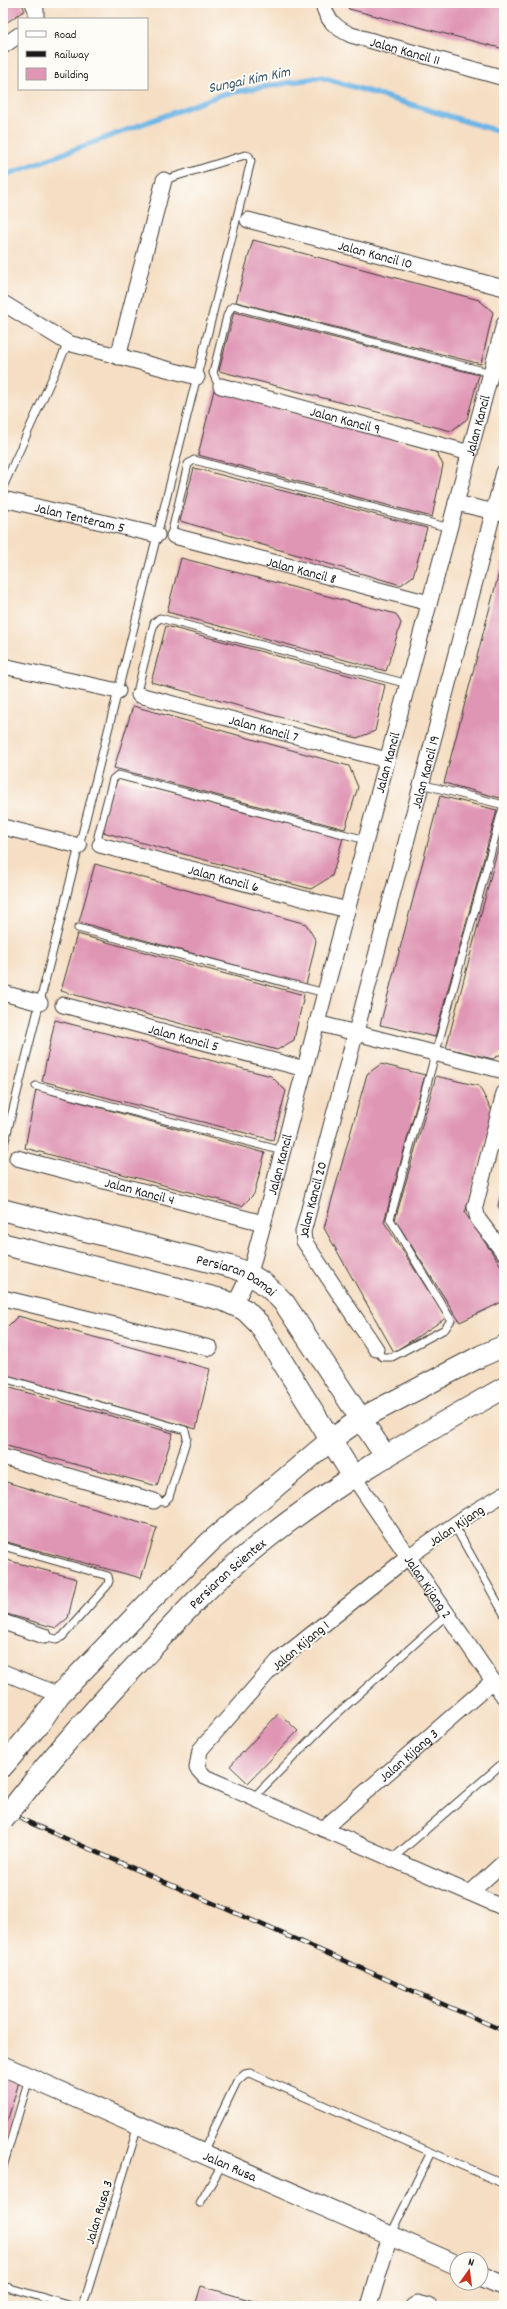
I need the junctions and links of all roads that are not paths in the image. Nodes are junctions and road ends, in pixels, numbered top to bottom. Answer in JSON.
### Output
{"nodes":[{"id":1,"x":33,"y":3,"type":"edge"},
{"id":2,"x":323,"y":3,"type":"edge"},
{"id":3,"x":36,"y":18,"type":"edge"},
{"id":4,"x":18,"y":36,"type":"edge"},
{"id":5,"x":3,"y":46,"type":"edge"},
{"id":6,"x":504,"y":78,"type":"edge"},
{"id":7,"x":164,"y":180,"type":"joint"},
{"id":8,"x":248,"y":220,"type":"dead end"},
{"id":9,"x":504,"y":288,"type":"edge"},
{"id":10,"x":3,"y":303,"type":"edge"},
{"id":11,"x":504,"y":324,"type":"edge"},
{"id":12,"x":68,"y":343,"type":"junction"},
{"id":13,"x":118,"y":357,"type":"junction"},
{"id":14,"x":491,"y":373,"type":"junction"},
{"id":15,"x":197,"y":377,"type":"junction"},
{"id":16,"x":221,"y":386,"type":"joint"},
{"id":17,"x":470,"y":453,"type":"junction"},
{"id":18,"x":504,"y":472,"type":"edge"},
{"id":19,"x":3,"y":487,"type":"edge"},
{"id":20,"x":3,"y":499,"type":"edge"},
{"id":21,"x":456,"y":503,"type":"junction"},
{"id":22,"x":499,"y":513,"type":"edge"},
{"id":23,"x":450,"y":528,"type":"junction"},
{"id":24,"x":157,"y":535,"type":"junction"},
{"id":25,"x":174,"y":536,"type":"joint"},
{"id":26,"x":429,"y":603,"type":"junction"},
{"id":27,"x":3,"y":666,"type":"edge"},
{"id":28,"x":408,"y":684,"type":"junction"},
{"id":29,"x":118,"y":691,"type":"junction"},
{"id":30,"x":139,"y":695,"type":"joint"},
{"id":31,"x":387,"y":760,"type":"junction"},
{"id":32,"x":422,"y":784,"type":"junction"},
{"id":33,"x":504,"y":804,"type":"edge"},
{"id":34,"x":3,"y":827,"type":"edge"},
{"id":35,"x":366,"y":840,"type":"junction"},
{"id":36,"x":100,"y":845,"type":"joint"},
{"id":37,"x":79,"y":846,"type":"junction"},
{"id":38,"x":347,"y":910,"type":"junction"},
{"id":39,"x":78,"y":928,"type":"dead end"},
{"id":40,"x":3,"y":993,"type":"edge"},
{"id":41,"x":325,"y":993,"type":"junction"},
{"id":42,"x":40,"y":1003,"type":"junction"},
{"id":43,"x":63,"y":1005,"type":"dead end"},
{"id":44,"x":317,"y":1023,"type":"junction"},
{"id":45,"x":356,"y":1033,"type":"junction"},
{"id":46,"x":435,"y":1054,"type":"junction"},
{"id":47,"x":304,"y":1069,"type":"junction"},
{"id":48,"x":504,"y":1071,"type":"edge"},
{"id":49,"x":36,"y":1086,"type":"dead end"},
{"id":50,"x":504,"y":1093,"type":"edge"},
{"id":51,"x":3,"y":1149,"type":"edge"},
{"id":52,"x":283,"y":1151,"type":"junction"},
{"id":53,"x":17,"y":1158,"type":"dead end"},
{"id":54,"x":3,"y":1210,"type":"edge"},
{"id":55,"x":263,"y":1223,"type":"junction"},
{"id":56,"x":3,"y":1244,"type":"edge"},
{"id":57,"x":504,"y":1253,"type":"edge"},
{"id":58,"x":250,"y":1273,"type":"junction"},
{"id":59,"x":3,"y":1298,"type":"edge"},
{"id":60,"x":234,"y":1304,"type":"junction"},
{"id":61,"x":504,"y":1346,"type":"edge"},
{"id":62,"x":210,"y":1348,"type":"dead end"},
{"id":63,"x":376,"y":1349,"type":"joint"},
{"id":64,"x":3,"y":1378,"type":"edge"},
{"id":65,"x":504,"y":1388,"type":"edge"},
{"id":66,"x":362,"y":1418,"type":"junction"},
{"id":67,"x":332,"y":1439,"type":"junction"},
{"id":68,"x":3,"y":1457,"type":"edge"},
{"id":69,"x":386,"y":1457,"type":"junction"},
{"id":70,"x":353,"y":1476,"type":"junction"},
{"id":71,"x":504,"y":1494,"type":"edge"},
{"id":72,"x":154,"y":1501,"type":"joint"},
{"id":73,"x":454,"y":1525,"type":"junction"},
{"id":74,"x":3,"y":1546,"type":"edge"},
{"id":75,"x":408,"y":1557,"type":"junction"},
{"id":76,"x":448,"y":1614,"type":"junction"},
{"id":77,"x":504,"y":1614,"type":"edge"},
{"id":78,"x":3,"y":1622,"type":"edge"},
{"id":79,"x":44,"y":1636,"type":"joint"},
{"id":80,"x":3,"y":1672,"type":"edge"},
{"id":81,"x":493,"y":1681,"type":"junction"},
{"id":82,"x":59,"y":1695,"type":"junction"},
{"id":83,"x":504,"y":1697,"type":"edge"},
{"id":84,"x":504,"y":1762,"type":"edge"},
{"id":85,"x":3,"y":1766,"type":"edge"},
{"id":86,"x":253,"y":1798,"type":"junction"},
{"id":87,"x":3,"y":1820,"type":"edge"},
{"id":88,"x":323,"y":1829,"type":"junction"},
{"id":89,"x":392,"y":1859,"type":"junction"},
{"id":90,"x":504,"y":1862,"type":"edge"},
{"id":91,"x":470,"y":1893,"type":"junction"},
{"id":92,"x":504,"y":1908,"type":"edge"},
{"id":93,"x":3,"y":2066,"type":"edge"},
{"id":94,"x":29,"y":2078,"type":"junction"},
{"id":95,"x":138,"y":2126,"type":"junction"},
{"id":96,"x":431,"y":2152,"type":"junction"},
{"id":97,"x":202,"y":2154,"type":"junction"},
{"id":98,"x":223,"y":2163,"type":"junction"},
{"id":99,"x":3,"y":2167,"type":"edge"},
{"id":100,"x":504,"y":2184,"type":"edge"},
{"id":101,"x":200,"y":2203,"type":"dead end"},
{"id":102,"x":390,"y":2236,"type":"junction"},
{"id":103,"x":449,"y":2262,"type":"edge"},
{"id":104,"x":489,"y":2279,"type":"edge"},
{"id":105,"x":3,"y":2286,"type":"edge"},
{"id":106,"x":504,"y":2286,"type":"edge"},
{"id":107,"x":72,"y":2306,"type":"edge"},
{"id":108,"x":83,"y":2306,"type":"edge"},
{"id":109,"x":369,"y":2306,"type":"edge"},
{"id":110,"x":413,"y":2306,"type":"edge"},
{"id":111,"x":428,"y":2306,"type":"edge"}],
"edges":[{"from":1,"to":3,"type":"street"},
{"from":2,"to":6,"type":"street","name":"Jalan Kancil 11"},
{"from":4,"to":5,"type":"street"},
{"from":7,"to":13,"type":"street"},
{"from":7,"to":15,"type":"lane"},
{"from":8,"to":9,"type":"street","name":"Jalan Kancil 10"},
{"from":10,"to":12,"type":"street"},
{"from":11,"to":14,"type":"street","name":"Jalan Kancil"},
{"from":12,"to":13,"type":"street"},
{"from":12,"to":19,"type":"lane"},
{"from":13,"to":15,"type":"street"},
{"from":14,"to":16,"type":"lane"},
{"from":14,"to":17,"type":"street","name":"Jalan Kancil"},
{"from":15,"to":24,"type":"lane"},
{"from":16,"to":17,"type":"street","name":"Jalan Kancil 9"},
{"from":17,"to":21,"type":"street","name":"Jalan Kancil"},
{"from":18,"to":22,"type":"street","name":"Jalan Kancil 19"},
{"from":20,"to":24,"type":"street","name":"Jalan Tenteram 5"},
{"from":21,"to":22,"type":"street"},
{"from":21,"to":23,"type":"street","name":"Jalan Kancil"},
{"from":22,"to":32,"type":"street","name":"Jalan Kancil 19"},
{"from":23,"to":25,"type":"lane"},
{"from":23,"to":26,"type":"street","name":"Jalan Kancil"},
{"from":24,"to":29,"type":"lane"},
{"from":25,"to":26,"type":"street","name":"Jalan Kancil 8"},
{"from":26,"to":28,"type":"street","name":"Jalan Kancil"},
{"from":27,"to":29,"type":"street"},
{"from":28,"to":30,"type":"lane"},
{"from":28,"to":31,"type":"street","name":"Jalan Kancil"},
{"from":29,"to":37,"type":"lane"},
{"from":30,"to":31,"type":"street","name":"Jalan Kancil 7"},
{"from":31,"to":35,"type":"street","name":"Jalan Kancil"},
{"from":32,"to":33,"type":"lane"},
{"from":32,"to":45,"type":"street","name":"Jalan Kancil 19"},
{"from":33,"to":46,"type":"lane"},
{"from":34,"to":37,"type":"street"},
{"from":35,"to":36,"type":"lane"},
{"from":35,"to":38,"type":"street","name":"Jalan Kancil"},
{"from":36,"to":38,"type":"street","name":"Jalan Kancil 6"},
{"from":37,"to":42,"type":"lane"},
{"from":38,"to":41,"type":"street","name":"Jalan Kancil"},
{"from":39,"to":41,"type":"lane"},
{"from":40,"to":42,"type":"street"},
{"from":41,"to":44,"type":"street","name":"Jalan Kancil"},
{"from":42,"to":51,"type":"lane"},
{"from":43,"to":47,"type":"street","name":"Jalan Kancil 5"},
{"from":44,"to":45,"type":"street"},
{"from":44,"to":47,"type":"street","name":"Jalan Kancil"},
{"from":45,"to":46,"type":"street"},
{"from":45,"to":63,"type":"street","name":"Jalan Kancil 20"},
{"from":46,"to":48,"type":"street"},
{"from":46,"to":63,"type":"lane"},
{"from":47,"to":52,"type":"street","name":"Jalan Kancil"},
{"from":49,"to":52,"type":"lane"},
{"from":50,"to":57,"type":"street"},
{"from":52,"to":55,"type":"street","name":"Jalan Kancil"},
{"from":53,"to":55,"type":"street","name":"Jalan Kancil 4"},
{"from":54,"to":58,"type":"main road","name":"Persiaran Damai"},
{"from":55,"to":58,"type":"street","name":"Jalan Kancil"},
{"from":56,"to":60,"type":"main road","name":"Persiaran Damai"},
{"from":58,"to":60,"type":"street","name":"Jalan Kancil"},
{"from":58,"to":66,"type":"main road","name":"Persiaran Damai"},
{"from":59,"to":62,"type":"street"},
{"from":60,"to":67,"type":"main road","name":"Persiaran Damai"},
{"from":61,"to":66,"type":"main road"},
{"from":64,"to":72,"type":"lane"},
{"from":65,"to":69,"type":"main road","name":"Persiaran Scientex"},
{"from":66,"to":67,"type":"main road"},
{"from":66,"to":69,"type":"main road","name":"Persiaran Damai"},
{"from":67,"to":70,"type":"main road","name":"Persiaran Damai"},
{"from":67,"to":82,"type":"main road"},
{"from":68,"to":72,"type":"street"},
{"from":69,"to":70,"type":"main road","name":"Persiaran Scientex"},
{"from":70,"to":75,"type":"street","name":"Jalan Kijang 2"},
{"from":70,"to":87,"type":"main road","name":"Persiaran Scientex","bridge":true},
{"from":71,"to":73,"type":"street","name":"Jalan Kijang"},
{"from":73,"to":75,"type":"street","name":"Jalan Kijang"},
{"from":73,"to":77,"type":"lane"},
{"from":74,"to":79,"type":"lane"},
{"from":75,"to":76,"type":"street","name":"Jalan Kijang 2"},
{"from":75,"to":86,"type":"street","name":"Jalan Kijang 1"},
{"from":76,"to":81,"type":"street","name":"Jalan Kijang 2"},
{"from":76,"to":86,"type":"lane"},
{"from":78,"to":79,"type":"street"},
{"from":80,"to":82,"type":"street"},
{"from":81,"to":83,"type":"street","name":"Jalan Kijang 2"},
{"from":81,"to":88,"type":"street","name":"Jalan Kijang 3"},
{"from":82,"to":85,"type":"main road"},
{"from":84,"to":89,"type":"lane"},
{"from":86,"to":88,"type":"street"},
{"from":88,"to":89,"type":"street"},
{"from":89,"to":91,"type":"street"},
{"from":90,"to":91,"type":"street"},
{"from":91,"to":92,"type":"street"},
{"from":93,"to":94,"type":"street","name":"Jalan Rusa"},
{"from":94,"to":95,"type":"street","name":"Jalan Rusa"},
{"from":94,"to":99,"type":"lane"},
{"from":95,"to":97,"type":"street","name":"Jalan Rusa"},
{"from":95,"to":108,"type":"lane","name":"Jalan Rusa 3"},
{"from":96,"to":97,"type":"lane"},
{"from":96,"to":100,"type":"lane"},
{"from":96,"to":102,"type":"lane"},
{"from":97,"to":98,"type":"street","name":"Jalan Rusa"},
{"from":98,"to":101,"type":"lane"},
{"from":98,"to":102,"type":"street","name":"Jalan Rusa"},
{"from":102,"to":103,"type":"street","name":"Jalan Rusa"},
{"from":102,"to":109,"type":"street"},
{"from":104,"to":106,"type":"street"},
{"from":105,"to":107,"type":"lane"},
{"from":110,"to":111,"type":"street"}]}
